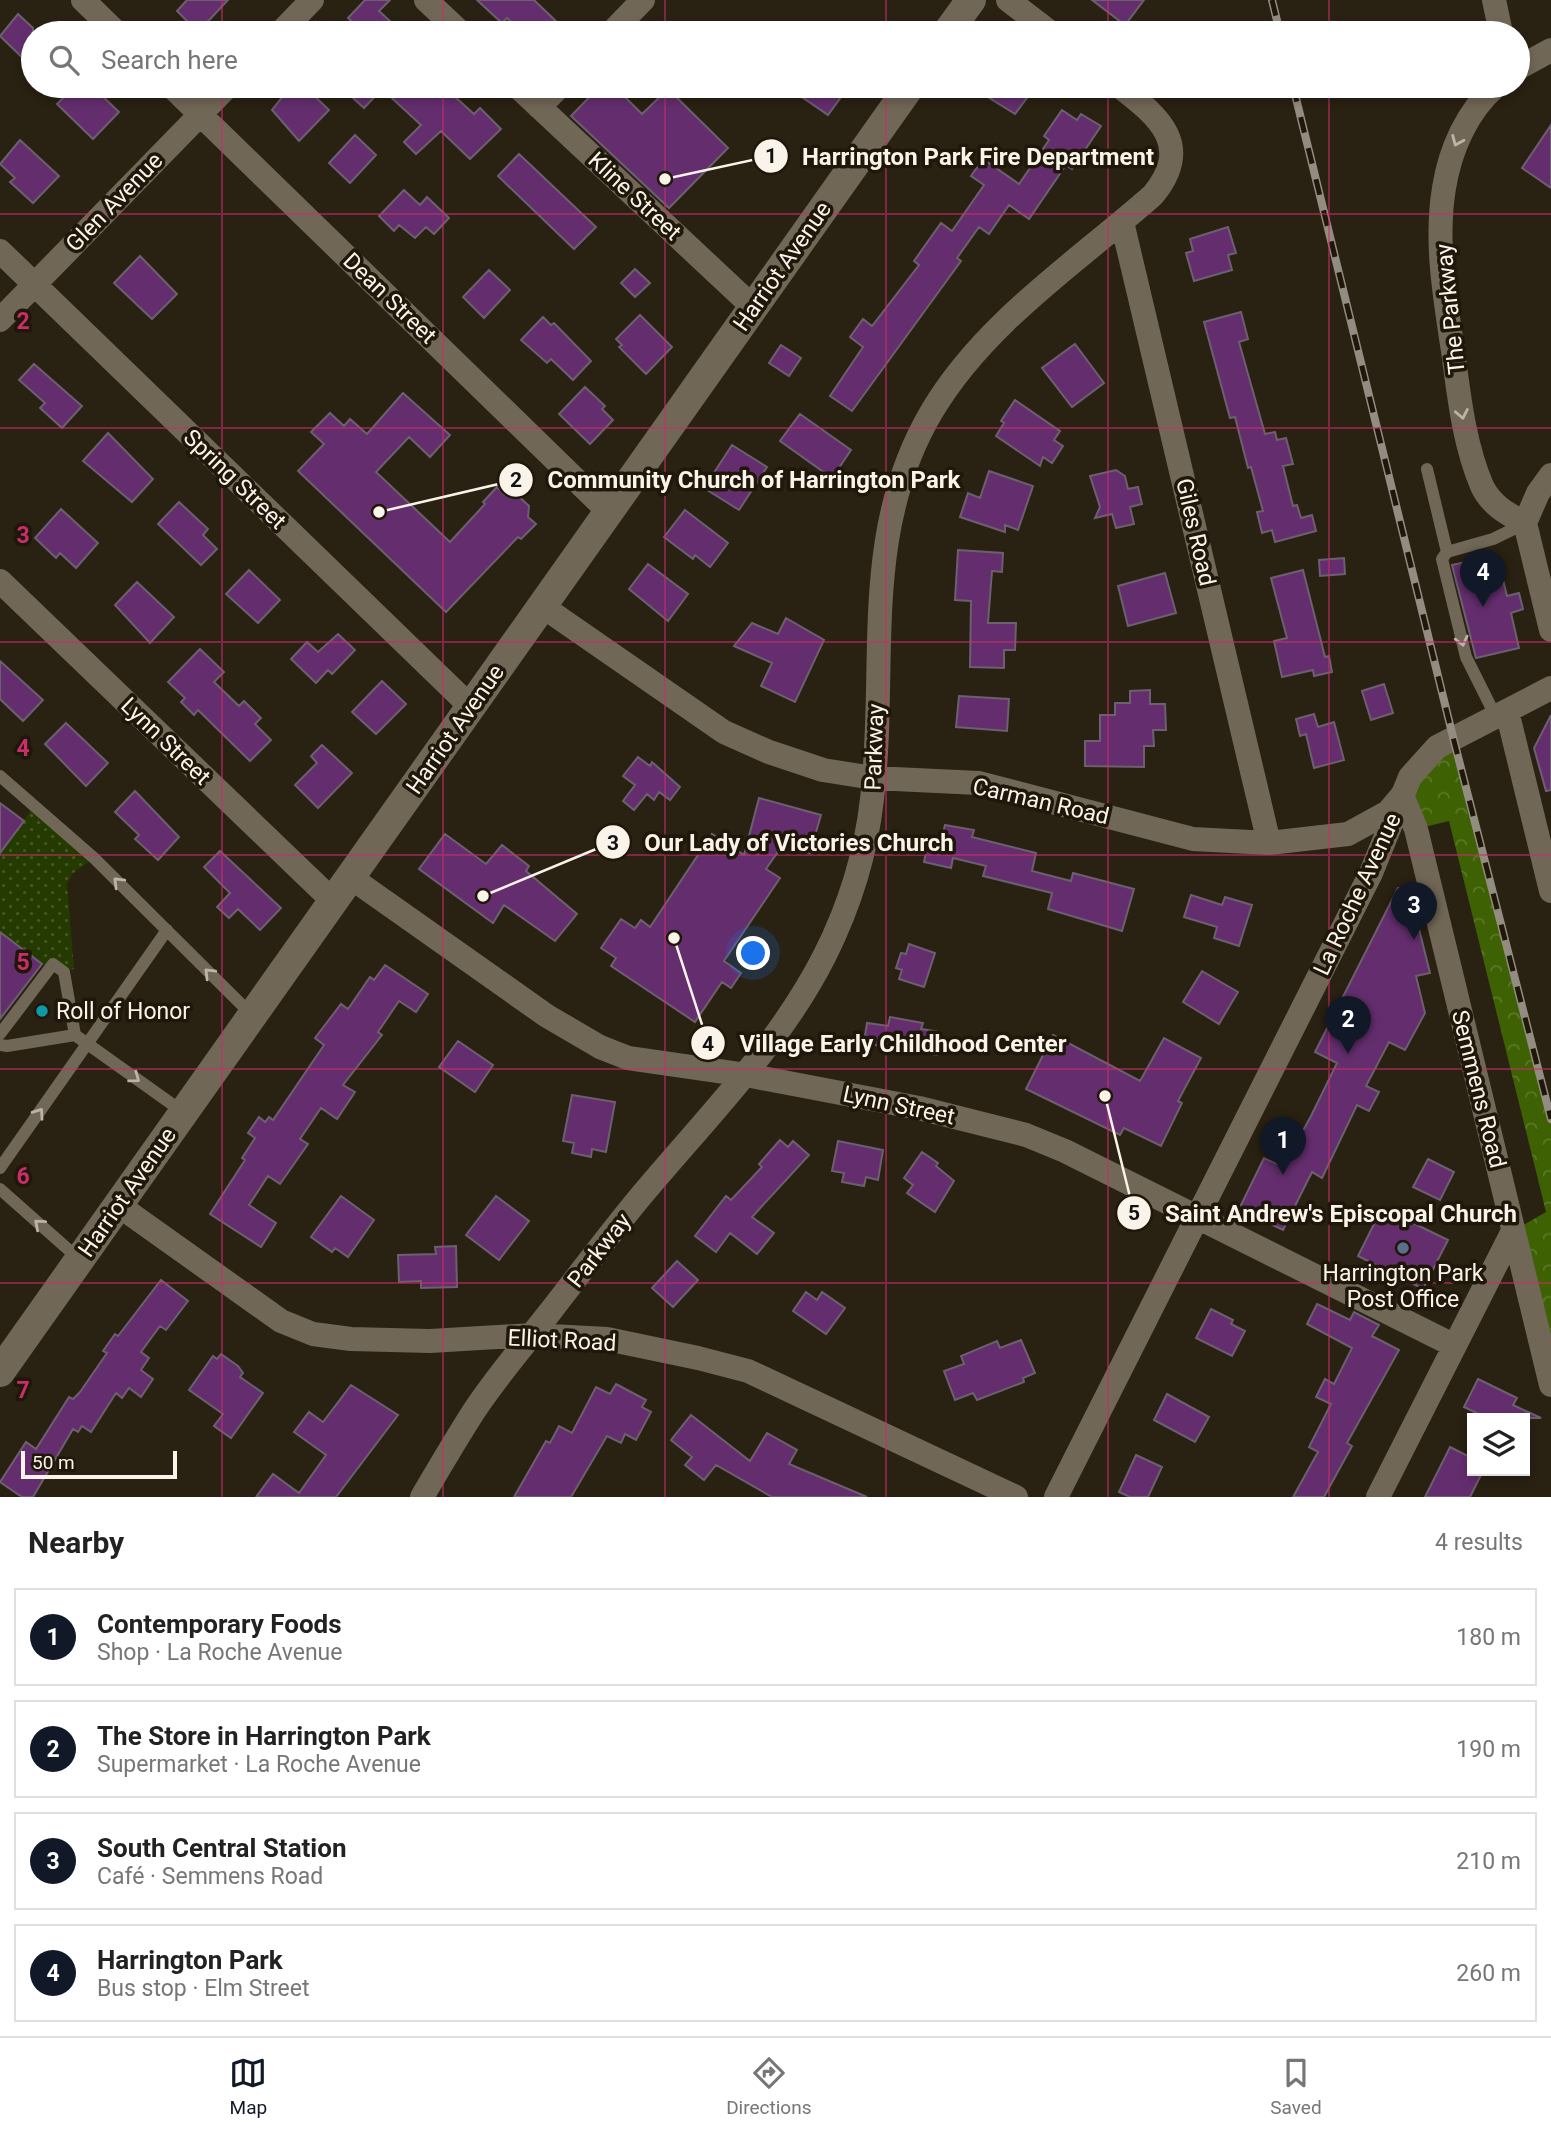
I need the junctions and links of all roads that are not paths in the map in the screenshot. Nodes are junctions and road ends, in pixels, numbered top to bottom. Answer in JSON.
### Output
{"nodes":[{"id":1,"x":83,"y":0,"type":"edge"},
{"id":2,"x":312,"y":0,"type":"edge"},
{"id":3,"x":426,"y":0,"type":"edge"},
{"id":4,"x":643,"y":0,"type":"edge"},
{"id":5,"x":971,"y":0,"type":"edge"},
{"id":6,"x":1008,"y":0,"type":"edge"},
{"id":7,"x":1494,"y":0,"type":"edge"},
{"id":8,"x":105,"y":21,"type":"edge"},
{"id":9,"x":292,"y":21,"type":"edge"},
{"id":10,"x":448,"y":21,"type":"edge"},
{"id":11,"x":623,"y":21,"type":"edge"},
{"id":12,"x":956,"y":21,"type":"edge"},
{"id":13,"x":1035,"y":21,"type":"edge"},
{"id":14,"x":1498,"y":21,"type":"edge"},
{"id":15,"x":1551,"y":50,"type":"edge"},
{"id":16,"x":1530,"y":61,"type":"edge"},
{"id":17,"x":184,"y":98,"type":"edge"},
{"id":18,"x":216,"y":98,"type":"edge"},
{"id":19,"x":530,"y":98,"type":"edge"},
{"id":20,"x":548,"y":98,"type":"edge"},
{"id":21,"x":901,"y":98,"type":"edge"},
{"id":22,"x":1135,"y":98,"type":"edge"},
{"id":23,"x":1486,"y":98,"type":"edge"},
{"id":24,"x":539,"y":107,"type":"junction"},
{"id":25,"x":201,"y":114,"type":"junction"},
{"id":26,"x":1122,"y":222,"type":"junction"},
{"id":27,"x":0,"y":251,"type":"edge"},
{"id":28,"x":34,"y":284,"type":"junction"},
{"id":29,"x":753,"y":307,"type":"junction"},
{"id":30,"x":0,"y":320,"type":"edge"},
{"id":31,"x":1427,"y":469,"type":"dead end"},
{"id":32,"x":1551,"y":475,"type":"edge"},
{"id":33,"x":608,"y":511,"type":"junction"},
{"id":34,"x":1525,"y":523,"type":"junction"},
{"id":35,"x":1447,"y":552,"type":"junction"},
{"id":36,"x":0,"y":581,"type":"edge"},
{"id":37,"x":542,"y":606,"type":"junction"},
{"id":38,"x":1551,"y":630,"type":"edge"},
{"id":39,"x":1551,"y":688,"type":"edge"},
{"id":40,"x":471,"y":707,"type":"junction"},
{"id":41,"x":1502,"y":714,"type":"junction"},
{"id":42,"x":0,"y":776,"type":"edge"},
{"id":43,"x":873,"y":778,"type":"junction"},
{"id":44,"x":1402,"y":795,"type":"junction"},
{"id":45,"x":1269,"y":843,"type":"junction"},
{"id":46,"x":342,"y":889,"type":"junction"},
{"id":47,"x":1551,"y":891,"type":"edge"},
{"id":48,"x":167,"y":930,"type":"junction"},
{"id":49,"x":252,"y":1015,"type":"junction"},
{"id":50,"x":0,"y":1034,"type":"edge"},
{"id":51,"x":75,"y":1035,"type":"junction"},
{"id":52,"x":88,"y":1044,"type":"junction"},
{"id":53,"x":0,"y":1045,"type":"edge"},
{"id":54,"x":746,"y":1075,"type":"junction"},
{"id":55,"x":183,"y":1112,"type":"junction"},
{"id":56,"x":0,"y":1168,"type":"edge"},
{"id":57,"x":0,"y":1189,"type":"edge"},
{"id":58,"x":118,"y":1205,"type":"junction"},
{"id":59,"x":1197,"y":1216,"type":"junction"},
{"id":60,"x":1513,"y":1231,"type":"junction"},
{"id":61,"x":79,"y":1259,"type":"junction"},
{"id":62,"x":533,"y":1335,"type":"junction"},
{"id":63,"x":1453,"y":1345,"type":"junction"},
{"id":64,"x":0,"y":1372,"type":"edge"},
{"id":65,"x":1551,"y":1385,"type":"edge"},
{"id":66,"x":422,"y":1497,"type":"edge"},
{"id":67,"x":1016,"y":1497,"type":"edge"},
{"id":68,"x":1055,"y":1497,"type":"edge"},
{"id":69,"x":1378,"y":1497,"type":"edge"}],
"edges":[{"from":1,"to":8,"type":"street"},
{"from":2,"to":9,"type":"street"},
{"from":3,"to":10,"type":"street"},
{"from":4,"to":11,"type":"street"},
{"from":5,"to":12,"type":"street"},
{"from":6,"to":13,"type":"street"},
{"from":7,"to":14,"type":"street"},
{"from":15,"to":16,"type":"street"},
{"from":17,"to":25,"type":"street","name":"Dean Street"},
{"from":18,"to":25,"type":"street","name":"Glen Avenue"},
{"from":19,"to":24,"type":"street","name":"Kline Street"},
{"from":20,"to":24,"type":"street"},
{"from":21,"to":29,"type":"street","name":"Harriot Avenue"},
{"from":22,"to":26,"type":"street","name":"Parkway"},
{"from":23,"to":34,"type":"street","name":"The Parkway","one_way":true},
{"from":24,"to":29,"type":"street","name":"Kline Street"},
{"from":25,"to":28,"type":"street","name":"Glen Avenue"},
{"from":25,"to":33,"type":"street","name":"Dean Street"},
{"from":26,"to":43,"type":"street","name":"Parkway"},
{"from":26,"to":45,"type":"street","name":"Giles Road"},
{"from":27,"to":28,"type":"street","name":"Spring Street"},
{"from":28,"to":30,"type":"street","name":"Glen Avenue"},
{"from":28,"to":40,"type":"street","name":"Spring Street"},
{"from":29,"to":33,"type":"street","name":"Harriot Avenue"},
{"from":31,"to":35,"type":"lane"},
{"from":32,"to":34,"type":"street"},
{"from":33,"to":37,"type":"street","name":"Harriot Avenue"},
{"from":34,"to":35,"type":"lane"},
{"from":34,"to":38,"type":"street"},
{"from":35,"to":41,"type":"lane","one_way":true},
{"from":36,"to":46,"type":"street","name":"Lynn Street"},
{"from":37,"to":40,"type":"street","name":"Harriot Avenue"},
{"from":37,"to":43,"type":"street","name":"Carman Road"},
{"from":39,"to":41,"type":"street","name":"La Roche Avenue"},
{"from":40,"to":46,"type":"street","name":"Harriot Avenue"},
{"from":41,"to":44,"type":"street","name":"La Roche Avenue"},
{"from":41,"to":47,"type":"street"},
{"from":48,"to":42,"type":"lane","one_way":true},
{"from":43,"to":45,"type":"street","name":"Carman Road"},
{"from":43,"to":54,"type":"street","name":"Parkway"},
{"from":44,"to":45,"type":"street","name":"Carman Road"},
{"from":44,"to":59,"type":"street","name":"La Roche Avenue"},
{"from":44,"to":60,"type":"street","name":"Semmens Road"},
{"from":46,"to":49,"type":"street","name":"Harriot Avenue"},
{"from":46,"to":54,"type":"street","name":"Lynn Street"},
{"from":49,"to":48,"type":"lane","one_way":true},
{"from":48,"to":52,"type":"lane"},
{"from":49,"to":55,"type":"street","name":"Harriot Avenue"},
{"from":50,"to":51,"type":"lane"},
{"from":51,"to":52,"type":"lane"},
{"from":51,"to":53,"type":"lane"},
{"from":52,"to":55,"type":"lane","one_way":true},
{"from":56,"to":52,"type":"lane","one_way":true},
{"from":54,"to":59,"type":"street","name":"Lynn Street"},
{"from":54,"to":62,"type":"street","name":"Parkway"},
{"from":55,"to":58,"type":"street","name":"Harriot Avenue"},
{"from":61,"to":57,"type":"lane","one_way":true},
{"from":58,"to":61,"type":"street","name":"Harriot Avenue"},
{"from":58,"to":62,"type":"street","name":"Elliot Road"},
{"from":59,"to":63,"type":"street","name":"Lynn Street"},
{"from":59,"to":68,"type":"street","name":"La Roche Avenue"},
{"from":60,"to":63,"type":"street"},
{"from":60,"to":65,"type":"street","name":"Semmens Road"},
{"from":61,"to":64,"type":"street","name":"Harriot Avenue"},
{"from":62,"to":66,"type":"street","name":"Parkway"},
{"from":62,"to":67,"type":"street","name":"Elliot Road"},
{"from":63,"to":69,"type":"street"}]}
